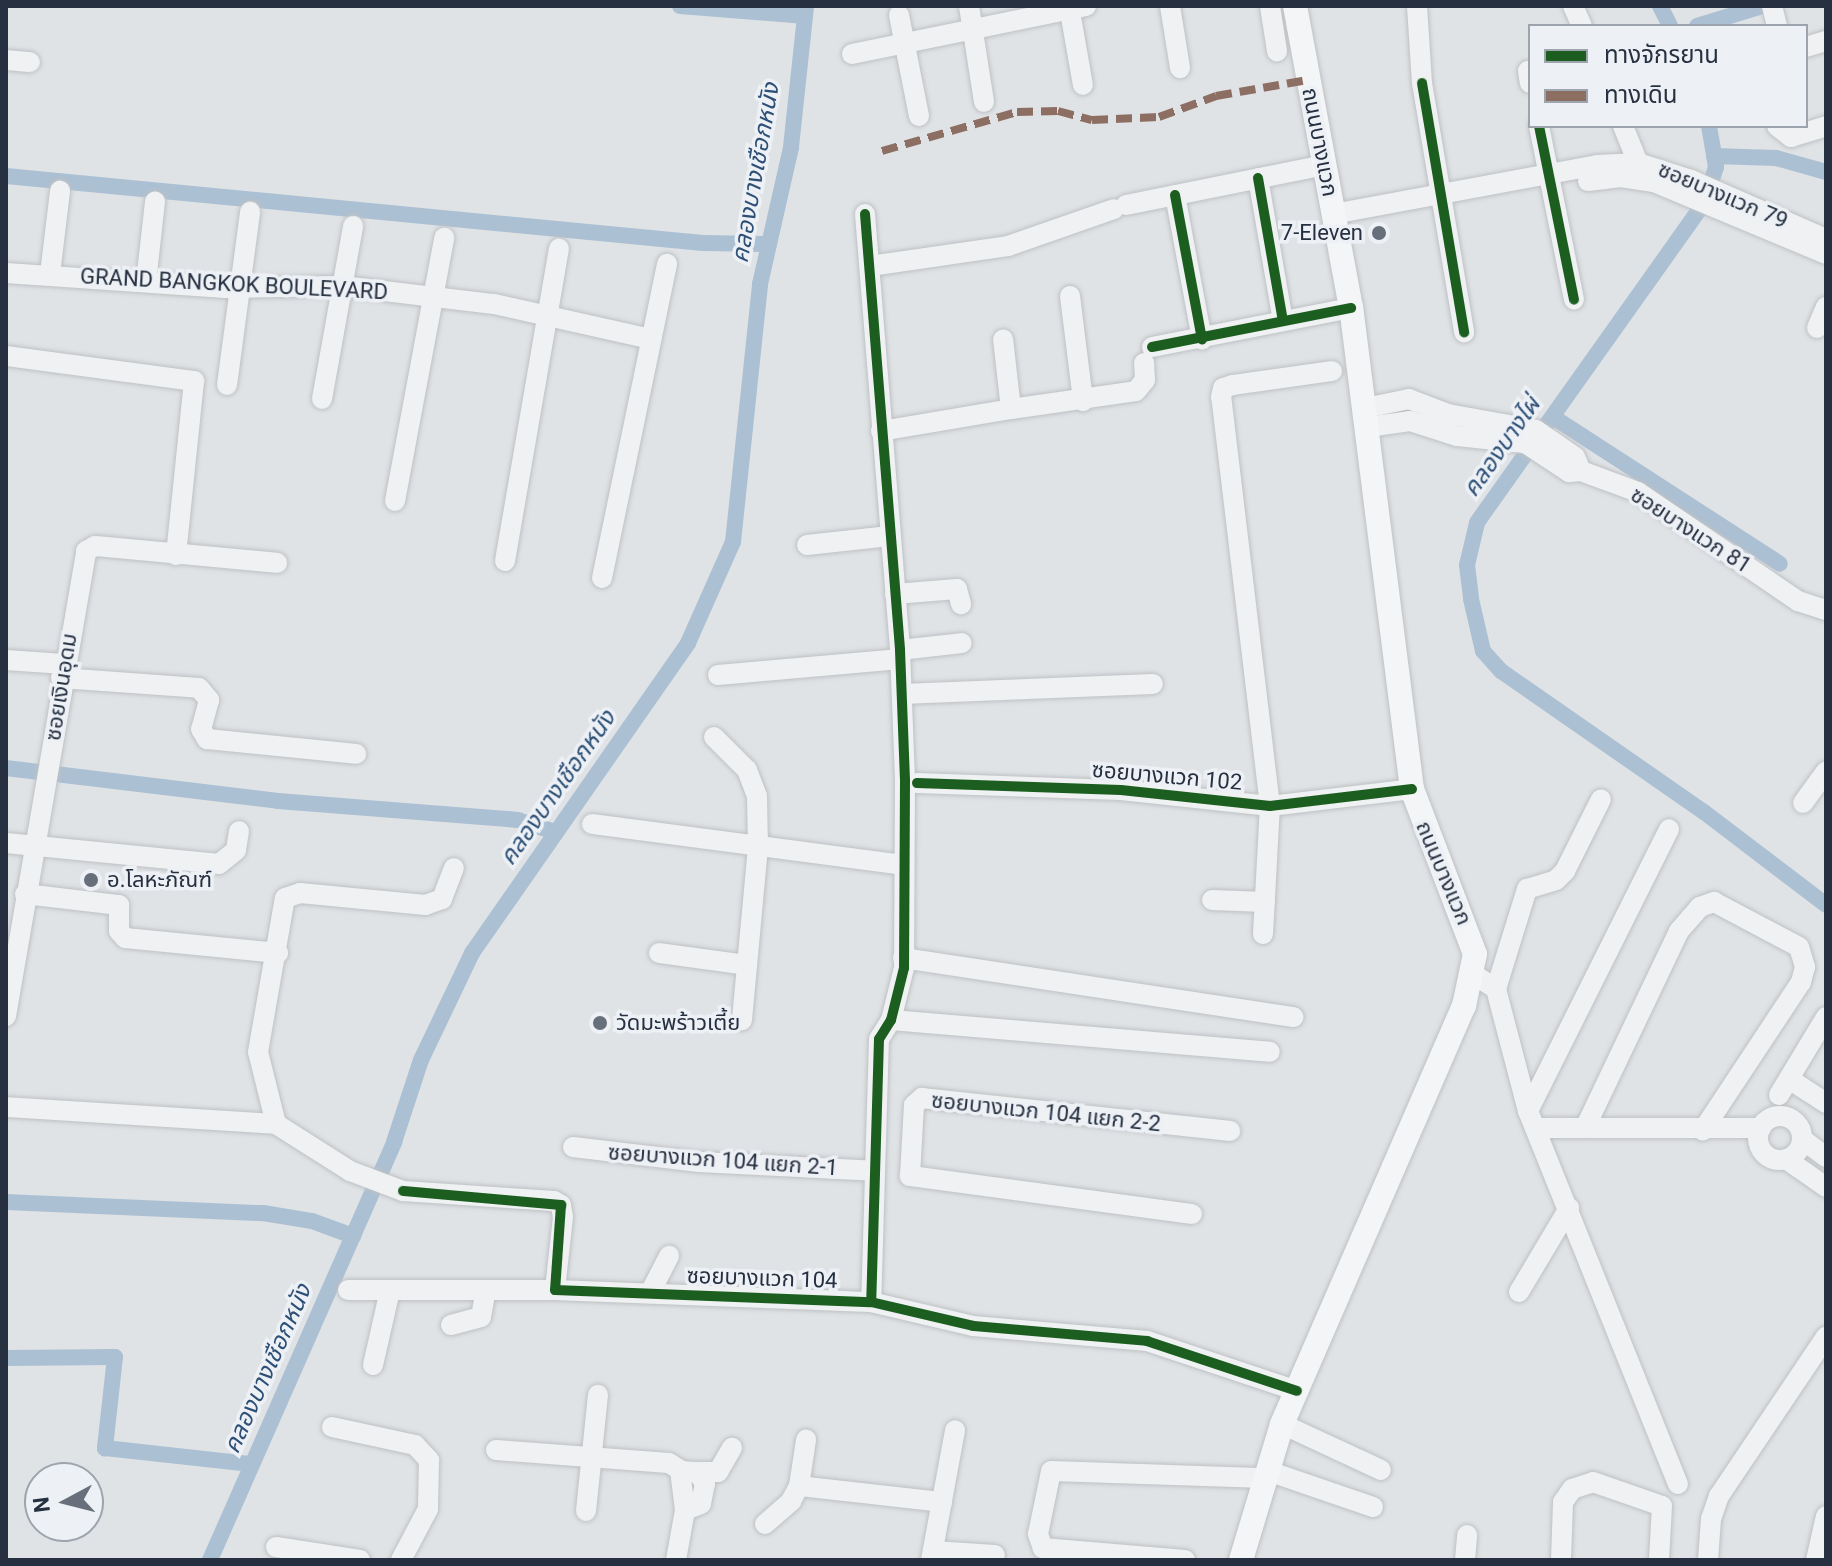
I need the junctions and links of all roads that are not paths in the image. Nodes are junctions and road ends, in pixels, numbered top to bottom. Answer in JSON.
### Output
{"nodes":[{"id":1,"x":969,"y":6,"type":"edge"},
{"id":2,"x":1170,"y":6,"type":"edge"},
{"id":3,"x":1270,"y":6,"type":"edge"},
{"id":4,"x":1295,"y":6,"type":"edge"},
{"id":5,"x":1417,"y":6,"type":"edge"},
{"id":6,"x":1075,"y":7,"type":"edge"},
{"id":7,"x":899,"y":15,"type":"dead end"},
{"id":8,"x":973,"y":29,"type":"junction"},
{"id":9,"x":904,"y":42,"type":"junction"},
{"id":10,"x":1277,"y":51,"type":"dead end"},
{"id":11,"x":852,"y":54,"type":"dead end"},
{"id":12,"x":6,"y":60,"type":"edge"},
{"id":13,"x":30,"y":62,"type":"dead end"},
{"id":14,"x":1180,"y":68,"type":"dead end"},
{"id":15,"x":1083,"y":85,"type":"dead end"},
{"id":16,"x":984,"y":102,"type":"dead end"},
{"id":17,"x":919,"y":116,"type":"dead end"},
{"id":18,"x":1826,"y":126,"type":"edge"},
{"id":19,"x":1539,"y":128,"type":"edge"},
{"id":20,"x":1624,"y":128,"type":"edge"},
{"id":21,"x":1780,"y":128,"type":"edge"},
{"id":22,"x":1638,"y":163,"type":"junction"},
{"id":23,"x":1324,"y":165,"type":"junction"},
{"id":24,"x":1258,"y":178,"type":"junction"},
{"id":25,"x":1550,"y":181,"type":"junction"},
{"id":26,"x":60,"y":191,"type":"dead end"},
{"id":27,"x":1697,"y":192,"type":"junction"},
{"id":28,"x":1175,"y":195,"type":"junction"},
{"id":29,"x":1444,"y":200,"type":"junction"},
{"id":30,"x":1718,"y":201,"type":"junction"},
{"id":31,"x":155,"y":202,"type":"dead end"},
{"id":32,"x":250,"y":212,"type":"dead end"},
{"id":33,"x":865,"y":214,"type":"dead end"},
{"id":34,"x":1335,"y":221,"type":"junction"},
{"id":35,"x":353,"y":226,"type":"dead end"},
{"id":36,"x":444,"y":238,"type":"dead end"},
{"id":37,"x":1826,"y":239,"type":"edge"},
{"id":38,"x":559,"y":249,"type":"dead end"},
{"id":39,"x":1826,"y":254,"type":"edge"},
{"id":40,"x":667,"y":264,"type":"dead end"},
{"id":41,"x":870,"y":266,"type":"junction"},
{"id":42,"x":6,"y":273,"type":"edge"},
{"id":43,"x":50,"y":274,"type":"junction"},
{"id":44,"x":146,"y":282,"type":"junction"},
{"id":45,"x":342,"y":286,"type":"junction"},
{"id":46,"x":240,"y":288,"type":"junction"},
{"id":47,"x":1070,"y":296,"type":"dead end"},
{"id":48,"x":433,"y":297,"type":"junction"},
{"id":49,"x":1574,"y":300,"type":"dead end"},
{"id":50,"x":1826,"y":307,"type":"edge"},
{"id":51,"x":1351,"y":308,"type":"junction"},
{"id":52,"x":548,"y":316,"type":"junction"},
{"id":53,"x":1283,"y":321,"type":"junction"},
{"id":54,"x":1817,"y":328,"type":"dead end"},
{"id":55,"x":1464,"y":332,"type":"dead end"},
{"id":56,"x":651,"y":339,"type":"junction"},
{"id":57,"x":1003,"y":339,"type":"dead end"},
{"id":58,"x":1202,"y":339,"type":"junction"},
{"id":59,"x":6,"y":356,"type":"edge"},
{"id":60,"x":1332,"y":371,"type":"dead end"},
{"id":61,"x":227,"y":385,"type":"dead end"},
{"id":62,"x":322,"y":399,"type":"dead end"},
{"id":63,"x":1083,"y":401,"type":"junction"},
{"id":64,"x":1011,"y":409,"type":"junction"},
{"id":65,"x":1367,"y":417,"type":"junction"},
{"id":66,"x":881,"y":431,"type":"junction"},
{"id":67,"x":1581,"y":471,"type":"junction"},
{"id":68,"x":395,"y":501,"type":"dead end"},
{"id":69,"x":890,"y":536,"type":"junction"},
{"id":70,"x":807,"y":545,"type":"dead end"},
{"id":71,"x":176,"y":555,"type":"junction"},
{"id":72,"x":505,"y":561,"type":"dead end"},
{"id":73,"x":277,"y":563,"type":"dead end"},
{"id":74,"x":602,"y":578,"type":"dead end"},
{"id":75,"x":895,"y":594,"type":"junction"},
{"id":76,"x":961,"y":604,"type":"dead end"},
{"id":77,"x":1826,"y":610,"type":"edge"},
{"id":78,"x":962,"y":643,"type":"dead end"},
{"id":79,"x":900,"y":654,"type":"junction"},
{"id":80,"x":6,"y":660,"type":"edge"},
{"id":81,"x":62,"y":671,"type":"junction"},
{"id":82,"x":718,"y":675,"type":"dead end"},
{"id":83,"x":1153,"y":684,"type":"dead end"},
{"id":84,"x":902,"y":694,"type":"junction"},
{"id":85,"x":714,"y":737,"type":"dead end"},
{"id":86,"x":356,"y":754,"type":"dead end"},
{"id":87,"x":1826,"y":771,"type":"edge"},
{"id":88,"x":917,"y":783,"type":"dead end"},
{"id":89,"x":1412,"y":789,"type":"junction"},
{"id":90,"x":1601,"y":799,"type":"dead end"},
{"id":91,"x":1803,"y":803,"type":"dead end"},
{"id":92,"x":1270,"y":806,"type":"junction"},
{"id":93,"x":592,"y":824,"type":"dead end"},
{"id":94,"x":1669,"y":829,"type":"dead end"},
{"id":95,"x":239,"y":831,"type":"dead end"},
{"id":96,"x":6,"y":843,"type":"edge"},
{"id":97,"x":33,"y":845,"type":"junction"},
{"id":98,"x":758,"y":847,"type":"junction"},
{"id":99,"x":904,"y":865,"type":"junction"},
{"id":100,"x":454,"y":868,"type":"dead end"},
{"id":101,"x":25,"y":894,"type":"junction"},
{"id":102,"x":1212,"y":900,"type":"dead end"},
{"id":103,"x":1265,"y":902,"type":"junction"},
{"id":104,"x":1263,"y":934,"type":"dead end"},
{"id":105,"x":12,"y":943,"type":"edge"},
{"id":106,"x":278,"y":953,"type":"junction"},
{"id":107,"x":659,"y":953,"type":"dead end"},
{"id":108,"x":903,"y":958,"type":"junction"},
{"id":109,"x":747,"y":965,"type":"junction"},
{"id":110,"x":1473,"y":974,"type":"junction"},
{"id":111,"x":1496,"y":989,"type":"junction"},
{"id":112,"x":6,"y":1016,"type":"edge"},
{"id":113,"x":1294,"y":1017,"type":"dead end"},
{"id":114,"x":1826,"y":1017,"type":"edge"},
{"id":115,"x":742,"y":1020,"type":"dead end"},
{"id":116,"x":891,"y":1020,"type":"junction"},
{"id":117,"x":1270,"y":1052,"type":"dead end"},
{"id":118,"x":1826,"y":1103,"type":"edge"},
{"id":119,"x":6,"y":1107,"type":"edge"},
{"id":120,"x":1531,"y":1119,"type":"junction"},
{"id":121,"x":276,"y":1124,"type":"junction"},
{"id":122,"x":1585,"y":1128,"type":"junction"},
{"id":123,"x":1761,"y":1128,"type":"junction"},
{"id":124,"x":1703,"y":1130,"type":"junction"},
{"id":125,"x":1230,"y":1131,"type":"dead end"},
{"id":126,"x":1802,"y":1139,"type":"junction"},
{"id":127,"x":573,"y":1147,"type":"dead end"},
{"id":128,"x":910,"y":1156,"type":"junction"},
{"id":129,"x":1826,"y":1157,"type":"edge"},
{"id":130,"x":1786,"y":1159,"type":"junction"},
{"id":131,"x":875,"y":1163,"type":"junction"},
{"id":132,"x":1826,"y":1187,"type":"edge"},
{"id":133,"x":1569,"y":1208,"type":"junction"},
{"id":134,"x":1192,"y":1214,"type":"dead end"},
{"id":135,"x":669,"y":1256,"type":"dead end"},
{"id":136,"x":348,"y":1290,"type":"dead end"},
{"id":137,"x":390,"y":1290,"type":"junction"},
{"id":138,"x":486,"y":1290,"type":"junction"},
{"id":139,"x":555,"y":1290,"type":"junction"},
{"id":140,"x":1519,"y":1292,"type":"dead end"},
{"id":141,"x":650,"y":1293,"type":"junction"},
{"id":142,"x":871,"y":1302,"type":"junction"},
{"id":143,"x":451,"y":1325,"type":"dead end"},
{"id":144,"x":1826,"y":1337,"type":"edge"},
{"id":145,"x":373,"y":1365,"type":"dead end"},
{"id":146,"x":1297,"y":1391,"type":"junction"},
{"id":147,"x":598,"y":1395,"type":"dead end"},
{"id":148,"x":1282,"y":1424,"type":"junction"},
{"id":149,"x":332,"y":1427,"type":"dead end"},
{"id":150,"x":955,"y":1430,"type":"dead end"},
{"id":151,"x":806,"y":1440,"type":"dead end"},
{"id":152,"x":732,"y":1448,"type":"dead end"},
{"id":153,"x":496,"y":1450,"type":"dead end"},
{"id":154,"x":593,"y":1458,"type":"junction"},
{"id":155,"x":1381,"y":1470,"type":"dead end"},
{"id":156,"x":689,"y":1472,"type":"junction"},
{"id":157,"x":1267,"y":1475,"type":"junction"},
{"id":158,"x":1678,"y":1484,"type":"dead end"},
{"id":159,"x":799,"y":1486,"type":"junction"},
{"id":160,"x":942,"y":1502,"type":"junction"},
{"id":161,"x":1373,"y":1507,"type":"dead end"},
{"id":162,"x":586,"y":1511,"type":"dead end"},
{"id":163,"x":1826,"y":1516,"type":"edge"},
{"id":164,"x":765,"y":1524,"type":"dead end"},
{"id":165,"x":1467,"y":1535,"type":"dead end"},
{"id":166,"x":276,"y":1547,"type":"dead end"},
{"id":167,"x":995,"y":1555,"type":"dead end"},
{"id":168,"x":932,"y":1556,"type":"edge"},
{"id":169,"x":360,"y":1560,"type":"edge"},
{"id":170,"x":401,"y":1560,"type":"edge"},
{"id":171,"x":676,"y":1560,"type":"edge"},
{"id":172,"x":1185,"y":1560,"type":"edge"},
{"id":173,"x":1241,"y":1560,"type":"edge"},
{"id":174,"x":1465,"y":1560,"type":"edge"},
{"id":175,"x":1561,"y":1560,"type":"edge"},
{"id":176,"x":1659,"y":1560,"type":"edge"},
{"id":177,"x":1708,"y":1560,"type":"edge"},
{"id":178,"x":1816,"y":1560,"type":"edge"}],
"edges":[{"from":1,"to":8,"type":"street"},
{"from":2,"to":14,"type":"street"},
{"from":3,"to":10,"type":"street"},
{"from":4,"to":23,"type":"main road","name":"ถนนบางแวก"},
{"from":5,"to":29,"type":"street"},
{"from":6,"to":8,"type":"street"},
{"from":6,"to":15,"type":"street"},
{"from":7,"to":9,"type":"street"},
{"from":8,"to":9,"type":"street"},
{"from":8,"to":16,"type":"street"},
{"from":9,"to":11,"type":"street"},
{"from":9,"to":17,"type":"street"},
{"from":12,"to":13,"type":"street"},
{"from":18,"to":21,"type":"street"},
{"from":19,"to":25,"type":"street"},
{"from":20,"to":22,"type":"street"},
{"from":22,"to":25,"type":"street","name":"ซอยบางแวก 79"},
{"from":22,"to":27,"type":"street","name":"ซอยบางแวก 79"},
{"from":23,"to":24,"type":"street"},
{"from":23,"to":34,"type":"main road","name":"ถนนบางแวก"},
{"from":24,"to":28,"type":"street"},
{"from":24,"to":53,"type":"street"},
{"from":25,"to":27,"type":"street","name":"ซอยบางแวก 79"},
{"from":25,"to":29,"type":"street","name":"ซอยบางแวก 79"},
{"from":25,"to":49,"type":"street"},
{"from":26,"to":43,"type":"street"},
{"from":27,"to":30,"type":"street","name":"ซอยบางแวก 79"},
{"from":28,"to":41,"type":"street"},
{"from":28,"to":58,"type":"street"},
{"from":29,"to":34,"type":"street","name":"ซอยบางแวก 79"},
{"from":29,"to":55,"type":"street"},
{"from":30,"to":37,"type":"street","name":"ซอยบางแวก 79"},
{"from":30,"to":39,"type":"street","name":"ซอยบางแวก 79"},
{"from":31,"to":44,"type":"street"},
{"from":32,"to":46,"type":"street"},
{"from":33,"to":41,"type":"street"},
{"from":34,"to":51,"type":"main road","name":"ถนนบางแวก"},
{"from":35,"to":45,"type":"street"},
{"from":36,"to":48,"type":"street"},
{"from":38,"to":52,"type":"street"},
{"from":40,"to":56,"type":"street"},
{"from":41,"to":66,"type":"street"},
{"from":42,"to":43,"type":"street","name":"GRAND BANGKOK BOULEVARD"},
{"from":43,"to":44,"type":"street","name":"GRAND BANGKOK BOULEVARD"},
{"from":44,"to":46,"type":"street","name":"GRAND BANGKOK BOULEVARD"},
{"from":45,"to":46,"type":"street","name":"GRAND BANGKOK BOULEVARD"},
{"from":45,"to":48,"type":"street","name":"GRAND BANGKOK BOULEVARD"},
{"from":45,"to":62,"type":"street"},
{"from":46,"to":61,"type":"street"},
{"from":47,"to":63,"type":"street"},
{"from":48,"to":52,"type":"street","name":"GRAND BANGKOK BOULEVARD"},
{"from":48,"to":68,"type":"street"},
{"from":50,"to":54,"type":"street"},
{"from":51,"to":53,"type":"street"},
{"from":51,"to":65,"type":"main road","name":"ถนนบางแวก"},
{"from":52,"to":56,"type":"street","name":"GRAND BANGKOK BOULEVARD"},
{"from":52,"to":72,"type":"street"},
{"from":53,"to":58,"type":"street"},
{"from":56,"to":74,"type":"street"},
{"from":57,"to":64,"type":"street"},
{"from":58,"to":63,"type":"street"},
{"from":59,"to":71,"type":"street"},
{"from":60,"to":92,"type":"street"},
{"from":63,"to":64,"type":"street"},
{"from":64,"to":66,"type":"street"},
{"from":65,"to":67,"type":"street","name":"ซอยบางแวก 81"},
{"from":65,"to":67,"type":"street"},
{"from":65,"to":89,"type":"main road","name":"ถนนบางแวก"},
{"from":66,"to":69,"type":"street"},
{"from":67,"to":77,"type":"street","name":"ซอยบางแวก 81"},
{"from":69,"to":70,"type":"street"},
{"from":69,"to":75,"type":"street"},
{"from":71,"to":73,"type":"street","name":"ซอยเงินอุดม"},
{"from":71,"to":81,"type":"street","name":"ซอยเงินอุดม"},
{"from":75,"to":76,"type":"street"},
{"from":75,"to":79,"type":"street"},
{"from":78,"to":79,"type":"street"},
{"from":79,"to":82,"type":"street"},
{"from":79,"to":84,"type":"street"},
{"from":80,"to":81,"type":"street"},
{"from":81,"to":86,"type":"street"},
{"from":81,"to":97,"type":"street","name":"ซอยเงินอุดม"},
{"from":83,"to":84,"type":"street"},
{"from":84,"to":99,"type":"street"},
{"from":85,"to":98,"type":"street"},
{"from":87,"to":91,"type":"street"},
{"from":88,"to":92,"type":"street","name":"ซอยบางแวก 102"},
{"from":89,"to":92,"type":"street","name":"ซอยบางแวก 102"},
{"from":89,"to":110,"type":"main road","name":"ถนนบางแวก"},
{"from":90,"to":111,"type":"street"},
{"from":92,"to":103,"type":"street"},
{"from":93,"to":98,"type":"street"},
{"from":94,"to":120,"type":"street"},
{"from":95,"to":97,"type":"street"},
{"from":96,"to":97,"type":"street"},
{"from":97,"to":101,"type":"street","name":"ซอยเงินอุดม"},
{"from":98,"to":99,"type":"street"},
{"from":98,"to":109,"type":"street"},
{"from":99,"to":108,"type":"street"},
{"from":100,"to":106,"type":"street"},
{"from":101,"to":105,"type":"street","name":"ซอยเงินอุดม"},
{"from":101,"to":106,"type":"street"},
{"from":102,"to":103,"type":"street"},
{"from":103,"to":104,"type":"street"},
{"from":105,"to":112,"type":"street","name":"ซอยเงินอุดม"},
{"from":106,"to":121,"type":"street"},
{"from":107,"to":109,"type":"street"},
{"from":108,"to":113,"type":"street"},
{"from":108,"to":116,"type":"street"},
{"from":109,"to":115,"type":"street"},
{"from":110,"to":111,"type":"street"},
{"from":110,"to":146,"type":"main road","name":"ถนนบางแวก"},
{"from":111,"to":120,"type":"street"},
{"from":114,"to":118,"type":"street"},
{"from":116,"to":117,"type":"street"},
{"from":116,"to":131,"type":"street"},
{"from":119,"to":121,"type":"street"},
{"from":120,"to":122,"type":"street"},
{"from":120,"to":133,"type":"street"},
{"from":121,"to":139,"type":"street"},
{"from":122,"to":124,"type":"street"},
{"from":122,"to":124,"type":"street"},
{"from":123,"to":124,"type":"street"},
{"from":123,"to":126,"type":"street"},
{"from":123,"to":130,"type":"street"},
{"from":125,"to":128,"type":"street","name":"ซอยบางแวก 104 แยก 2-2"},
{"from":126,"to":129,"type":"street"},
{"from":126,"to":130,"type":"street"},
{"from":127,"to":131,"type":"street","name":"ซอยบางแวก 104 แยก 2-1"},
{"from":128,"to":131,"type":"street"},
{"from":128,"to":134,"type":"street"},
{"from":130,"to":132,"type":"street"},
{"from":131,"to":142,"type":"street"},
{"from":133,"to":140,"type":"street"},
{"from":133,"to":158,"type":"street"},
{"from":135,"to":141,"type":"street"},
{"from":136,"to":137,"type":"street","name":"ซอยบางแวก 104"},
{"from":137,"to":138,"type":"street","name":"ซอยบางแวก 104"},
{"from":137,"to":145,"type":"street"},
{"from":138,"to":139,"type":"street","name":"ซอยบางแวก 104"},
{"from":138,"to":143,"type":"street"},
{"from":139,"to":141,"type":"street","name":"ซอยบางแวก 104"},
{"from":141,"to":142,"type":"street","name":"ซอยบางแวก 104"},
{"from":142,"to":146,"type":"street","name":"ซอยบางแวก 104"},
{"from":144,"to":177,"type":"street"},
{"from":146,"to":148,"type":"main road","name":"ถนนบางแวก"},
{"from":147,"to":154,"type":"street"},
{"from":148,"to":155,"type":"street"},
{"from":148,"to":157,"type":"main road","name":"ถนนบางแวก"},
{"from":149,"to":170,"type":"street"},
{"from":150,"to":160,"type":"street"},
{"from":151,"to":159,"type":"street"},
{"from":152,"to":156,"type":"street"},
{"from":153,"to":154,"type":"street"},
{"from":154,"to":156,"type":"street"},
{"from":154,"to":162,"type":"street"},
{"from":156,"to":171,"type":"street"},
{"from":157,"to":161,"type":"street"},
{"from":157,"to":172,"type":"street"},
{"from":157,"to":173,"type":"main road","name":"ถนนบางแวก"},
{"from":159,"to":160,"type":"street"},
{"from":159,"to":164,"type":"street"},
{"from":160,"to":168,"type":"street"},
{"from":163,"to":178,"type":"street"},
{"from":165,"to":174,"type":"street"},
{"from":166,"to":169,"type":"street"},
{"from":167,"to":168,"type":"street"},
{"from":175,"to":176,"type":"street"}]}
